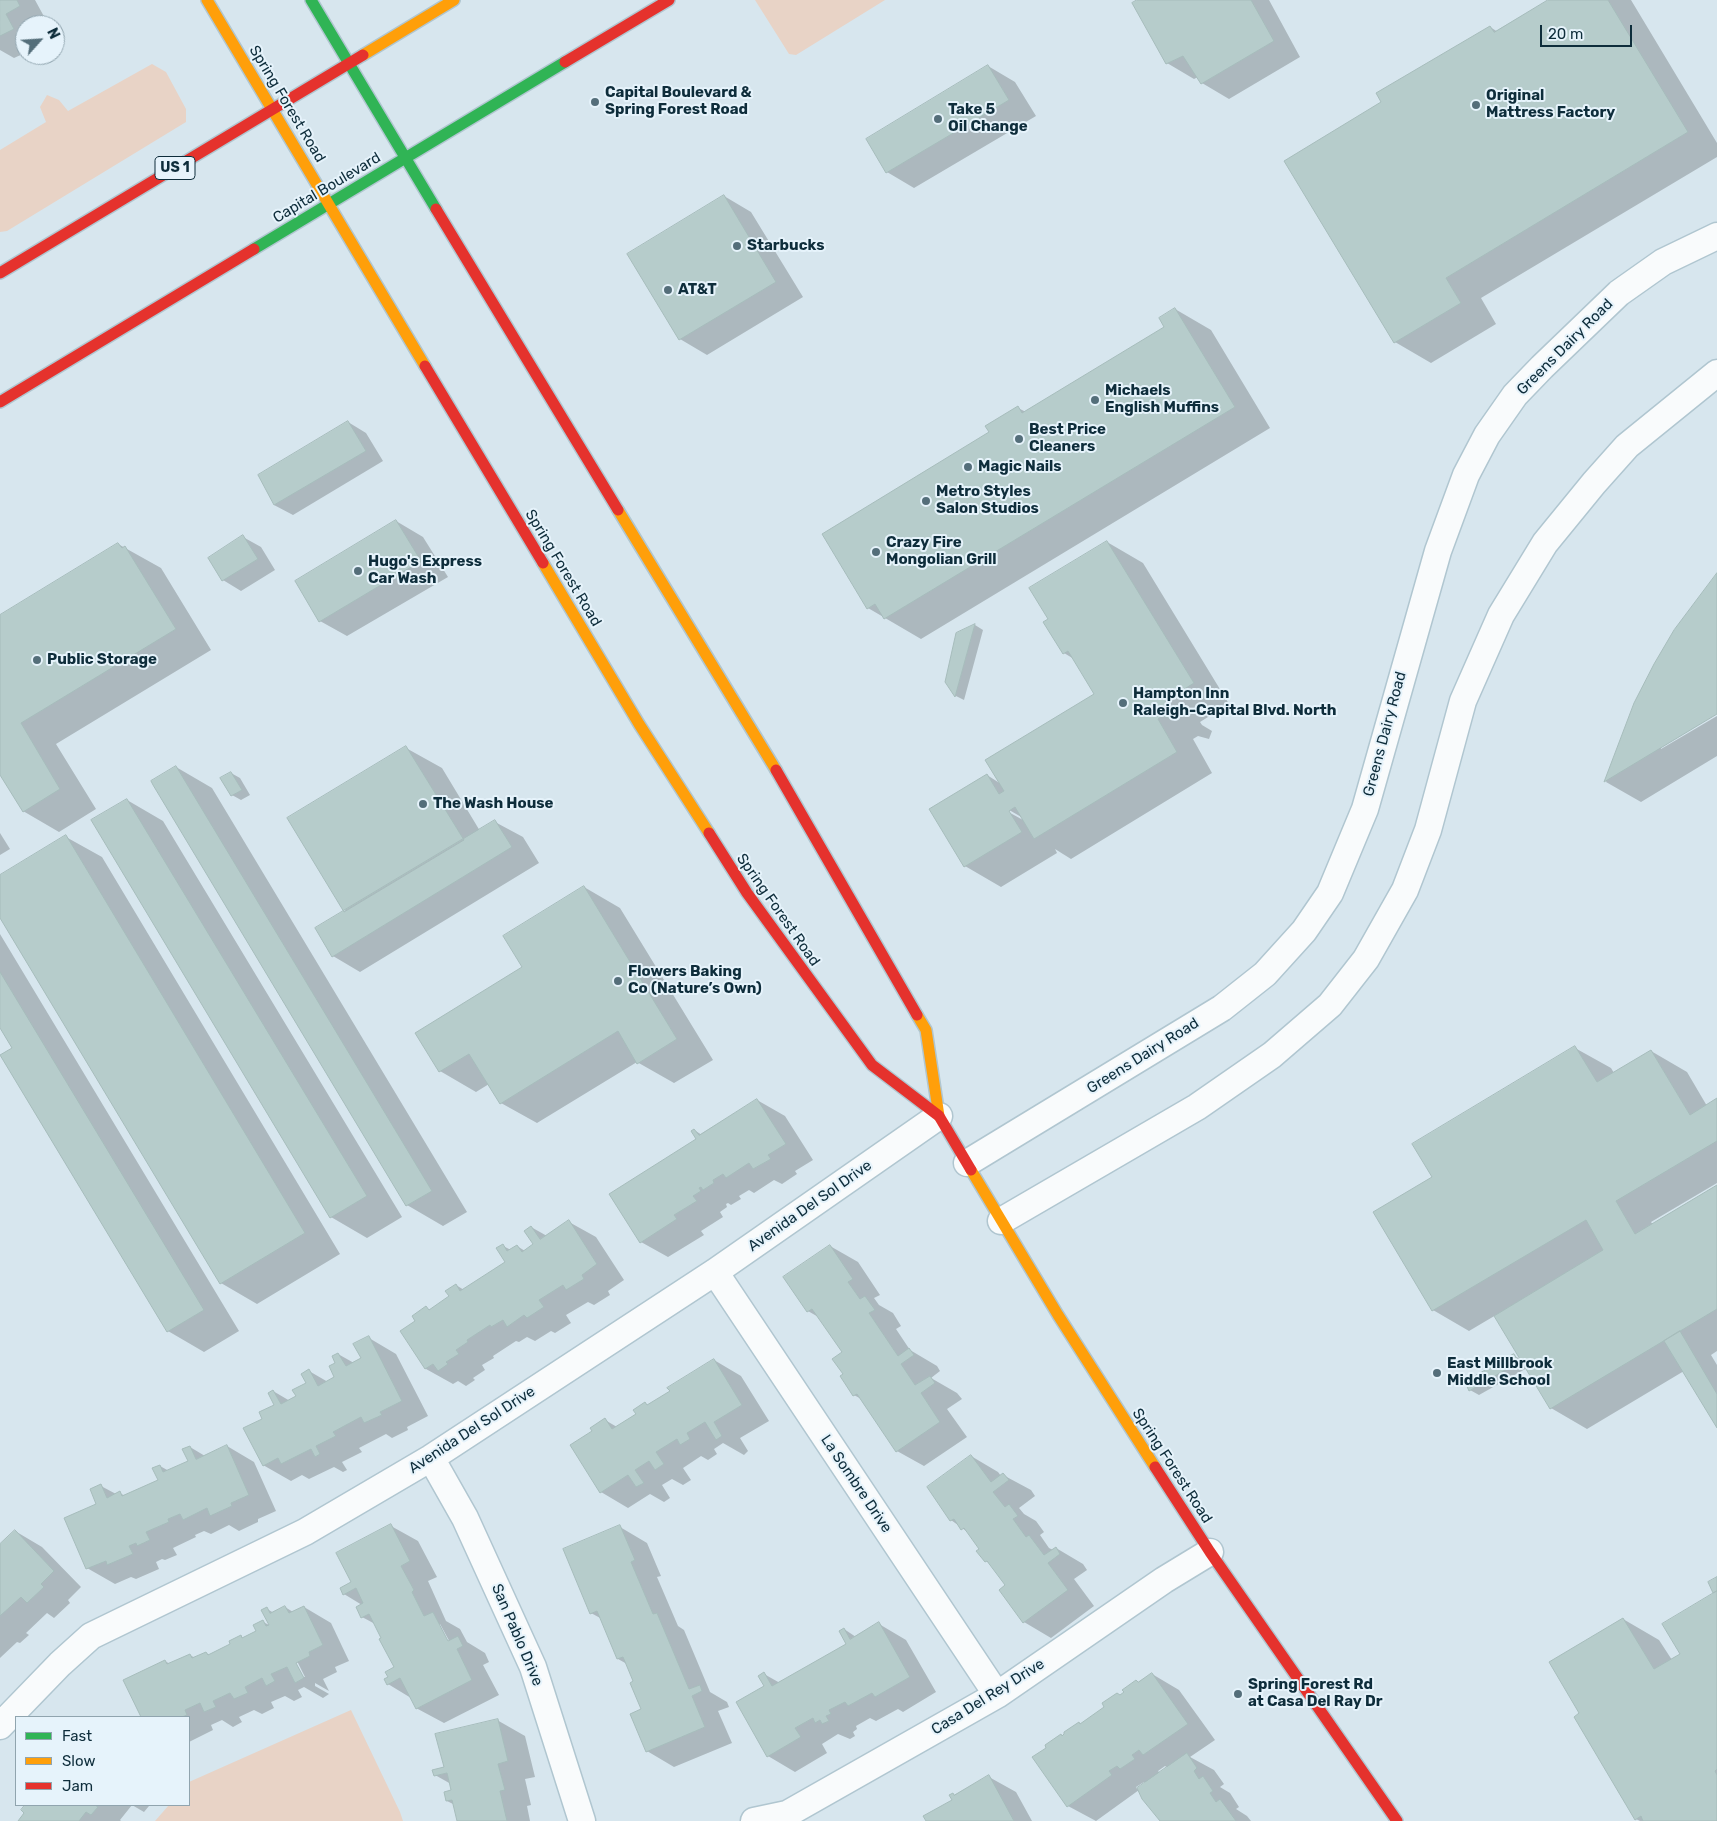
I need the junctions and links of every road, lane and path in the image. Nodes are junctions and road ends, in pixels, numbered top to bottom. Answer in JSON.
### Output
{"nodes":[{"id":1,"x":207,"y":0,"type":"edge"},
{"id":2,"x":311,"y":0,"type":"edge"},
{"id":3,"x":454,"y":0,"type":"edge"},
{"id":4,"x":669,"y":0,"type":"edge"},
{"id":5,"x":349,"y":62,"type":"junction"},
{"id":6,"x":272,"y":108,"type":"junction"},
{"id":7,"x":407,"y":158,"type":"junction"},
{"id":8,"x":329,"y":204,"type":"junction"},
{"id":9,"x":1717,"y":236,"type":"edge"},
{"id":10,"x":0,"y":272,"type":"edge"},
{"id":11,"x":1717,"y":373,"type":"edge"},
{"id":12,"x":0,"y":402,"type":"edge"},
{"id":13,"x":939,"y":1116,"type":"junction"},
{"id":14,"x":967,"y":1163,"type":"junction"},
{"id":15,"x":1001,"y":1221,"type":"junction"},
{"id":16,"x":715,"y":1272,"type":"junction"},
{"id":17,"x":431,"y":1458,"type":"junction"},
{"id":18,"x":1210,"y":1552,"type":"junction"},
{"id":19,"x":997,"y":1695,"type":"junction"},
{"id":20,"x":0,"y":1726,"type":"edge"},
{"id":21,"x":582,"y":1821,"type":"edge"},
{"id":22,"x":754,"y":1821,"type":"edge"},
{"id":23,"x":1397,"y":1821,"type":"edge"}],
"edges":[{"from":1,"to":6,"type":"main road","name":"Spring Forest Road"},
{"from":2,"to":5,"type":"main road","name":"Spring Forest Road"},
{"from":3,"to":5,"type":"main road","number":"US 1"},
{"from":4,"to":7,"type":"main road","name":"Capital Boulevard"},
{"from":5,"to":6,"type":"main road","number":"US 1"},
{"from":5,"to":7,"type":"main road","name":"Spring Forest Road"},
{"from":6,"to":8,"type":"main road","name":"Spring Forest Road"},
{"from":6,"to":10,"type":"main road","number":"US 1"},
{"from":7,"to":8,"type":"main road","name":"Capital Boulevard"},
{"from":7,"to":13,"type":"main road","name":"Spring Forest Road"},
{"from":8,"to":12,"type":"main road","name":"Capital Boulevard"},
{"from":8,"to":13,"type":"main road","name":"Spring Forest Road"},
{"from":9,"to":14,"type":"street","name":"Greens Dairy Road"},
{"from":11,"to":15,"type":"street"},
{"from":13,"to":14,"type":"main road","name":"Spring Forest Road"},
{"from":13,"to":16,"type":"street","name":"Avenida Del Sol Drive"},
{"from":14,"to":15,"type":"main road","name":"Spring Forest Road"},
{"from":15,"to":18,"type":"main road","name":"Spring Forest Road"},
{"from":16,"to":17,"type":"street","name":"Avenida Del Sol Drive"},
{"from":16,"to":19,"type":"street","name":"La Sombre Drive"},
{"from":17,"to":20,"type":"street","name":"Avenida Del Sol Drive"},
{"from":17,"to":21,"type":"street","name":"San Pablo Drive"},
{"from":18,"to":19,"type":"street","name":"Casa Del Rey Drive"},
{"from":18,"to":23,"type":"main road","name":"Spring Forest Road"},
{"from":19,"to":22,"type":"street","name":"Casa Del Rey Drive"}]}
